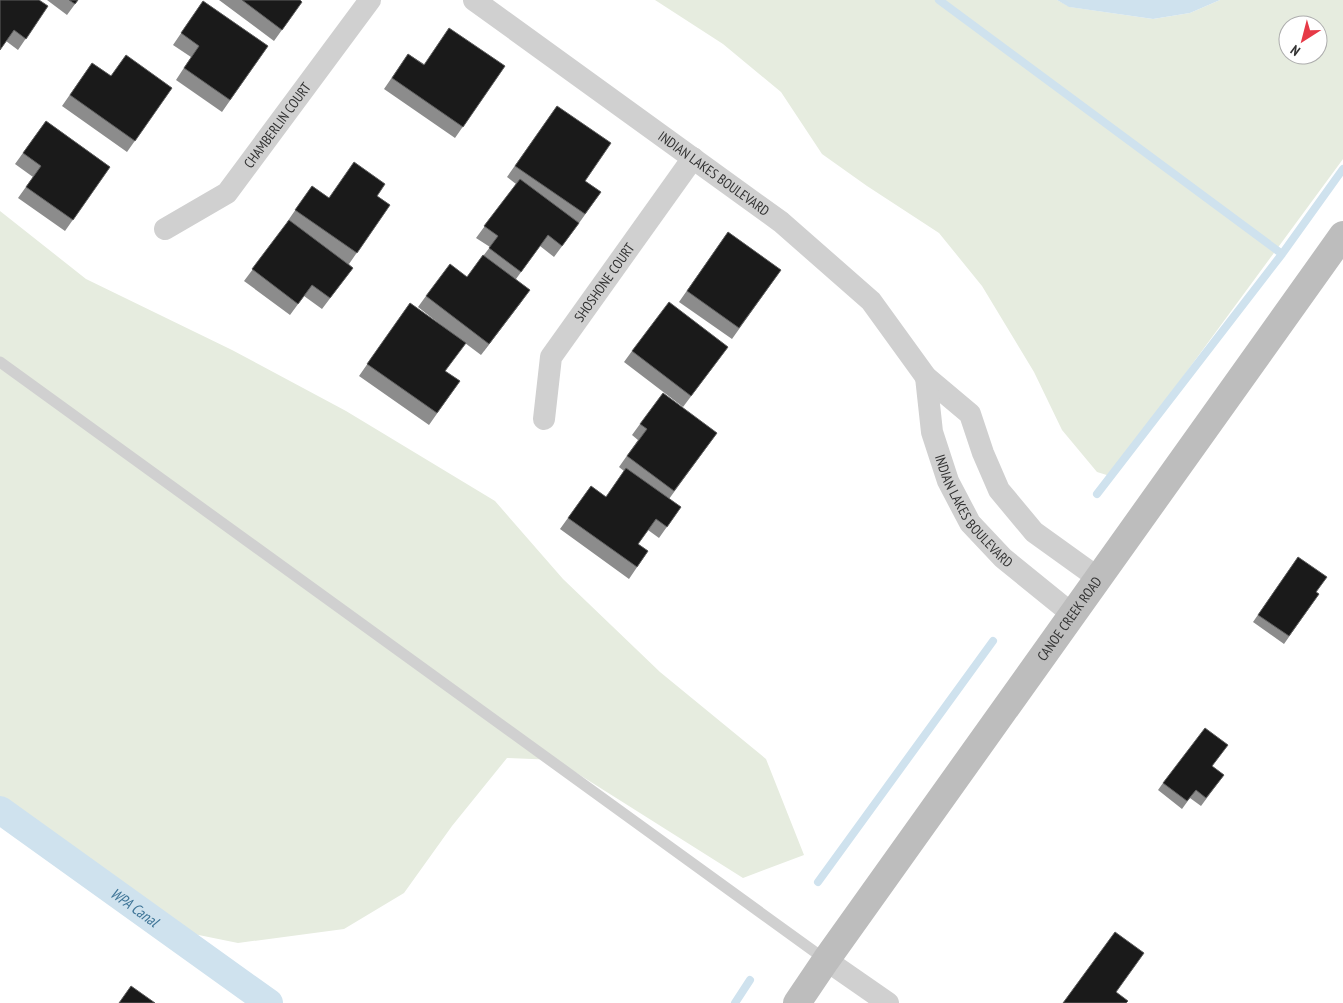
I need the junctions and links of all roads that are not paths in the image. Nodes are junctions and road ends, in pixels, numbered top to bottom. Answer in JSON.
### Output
{"nodes":[{"id":1,"x":370,"y":0,"type":"edge"},
{"id":2,"x":474,"y":0,"type":"edge"},
{"id":3,"x":692,"y":158,"type":"junction"},
{"id":4,"x":165,"y":229,"type":"dead end"},
{"id":5,"x":1343,"y":235,"type":"edge"},
{"id":6,"x":0,"y":362,"type":"edge"},
{"id":7,"x":926,"y":377,"type":"junction"},
{"id":8,"x":544,"y":419,"type":"dead end"},
{"id":9,"x":1098,"y":578,"type":"junction"},
{"id":10,"x":1072,"y":614,"type":"junction"},
{"id":11,"x":826,"y":960,"type":"junction"},
{"id":12,"x":797,"y":1003,"type":"edge"},
{"id":13,"x":888,"y":1003,"type":"edge"}],
"edges":[{"from":1,"to":4,"type":"street","name":"CHAMBERLIN COURT"},
{"from":2,"to":3,"type":"street","name":"INDIAN LAKES BOULEVARD"},
{"from":3,"to":7,"type":"street","name":"INDIAN LAKES BOULEVARD"},
{"from":3,"to":8,"type":"street","name":"SHOSHONE COURT"},
{"from":5,"to":9,"type":"main road","name":"CANOE CREEK ROAD"},
{"from":6,"to":11,"type":"lane"},
{"from":7,"to":9,"type":"street","name":"INDIAN LAKES BOULEVARD"},
{"from":7,"to":10,"type":"street","name":"INDIAN LAKES BOULEVARD"},
{"from":9,"to":10,"type":"main road","name":"CANOE CREEK ROAD"},
{"from":10,"to":11,"type":"main road","name":"CANOE CREEK ROAD"},
{"from":11,"to":12,"type":"main road","name":"CANOE CREEK ROAD"},
{"from":11,"to":13,"type":"street"}]}
